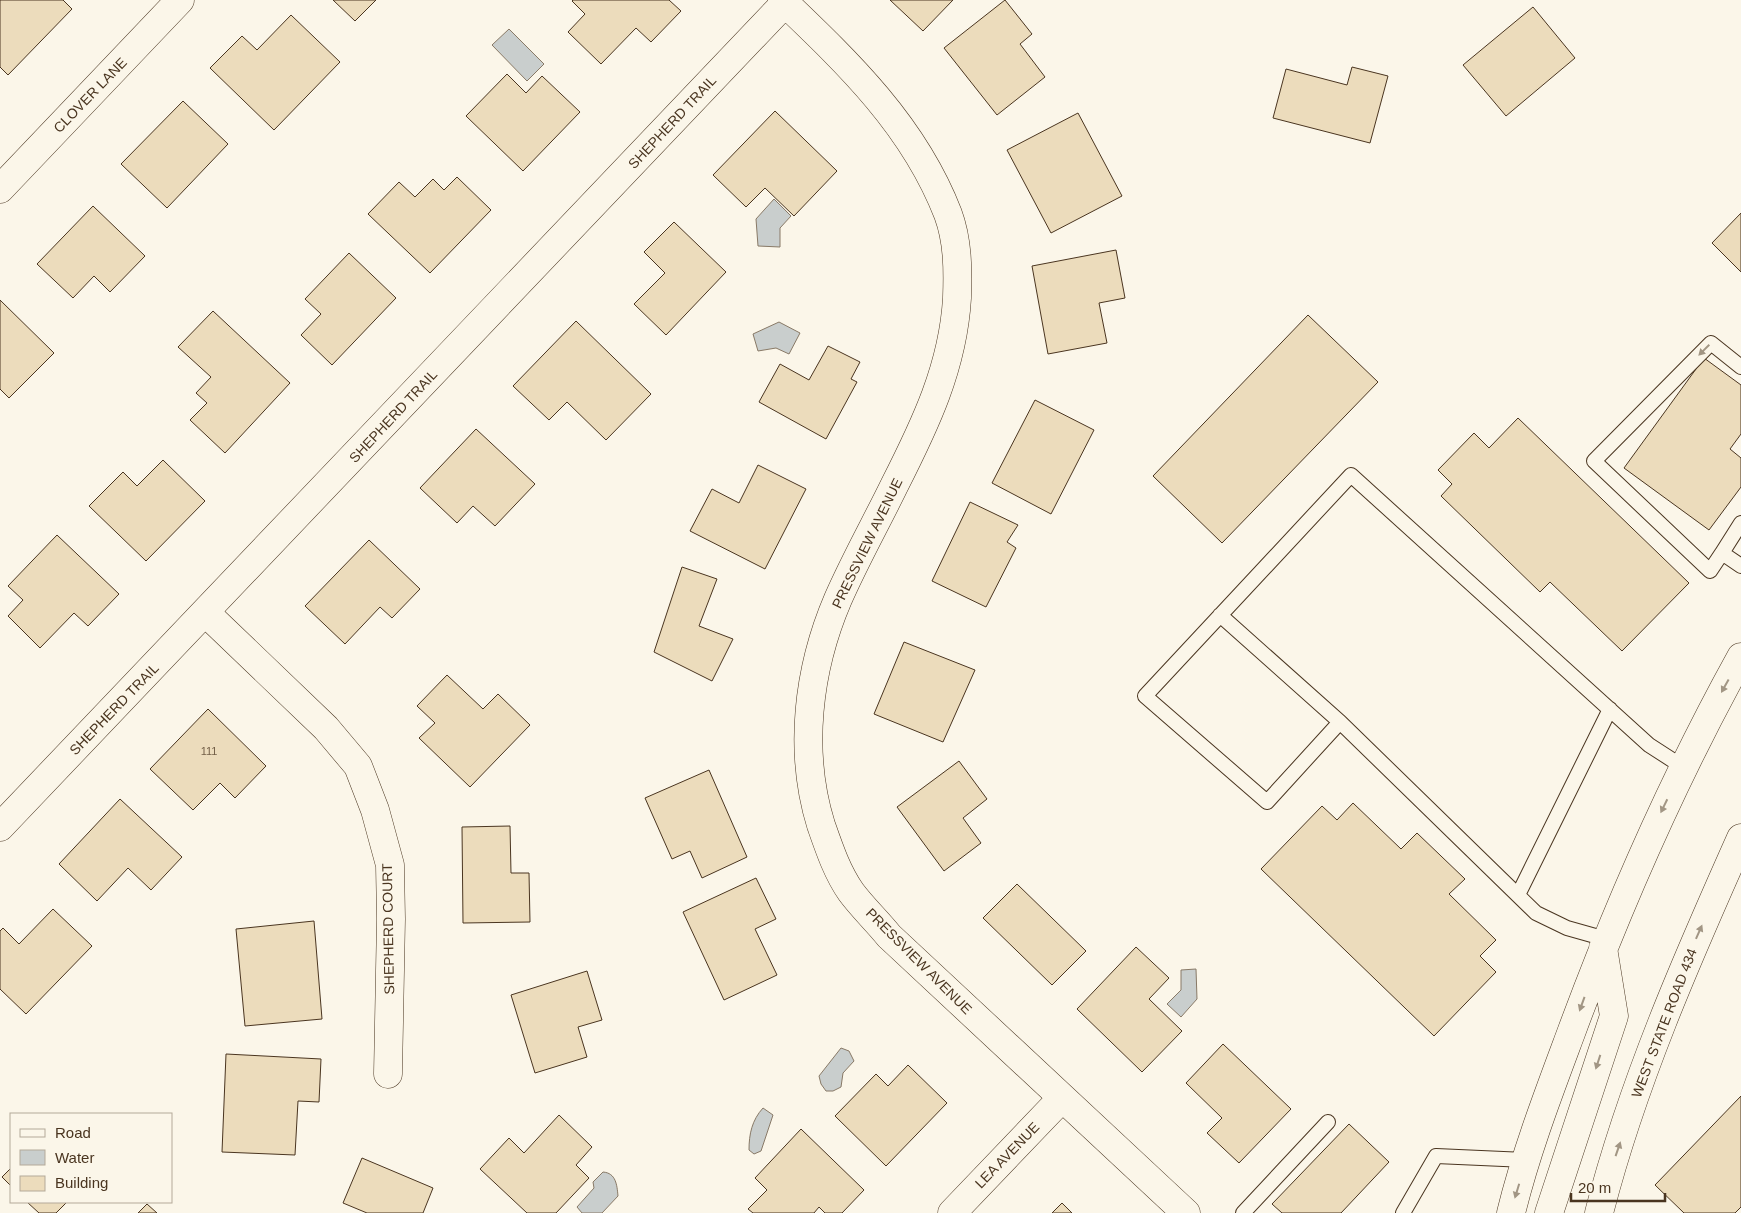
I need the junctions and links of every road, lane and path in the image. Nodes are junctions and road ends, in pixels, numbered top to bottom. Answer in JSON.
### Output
{"nodes":[{"id":1,"x":783,"y":1,"type":"edge"},
{"id":2,"x":171,"y":3,"type":"edge"},
{"id":3,"x":0,"y":189,"type":"edge"},
{"id":4,"x":1741,"y":367,"type":"edge"},
{"id":5,"x":1741,"y":523,"type":"edge"},
{"id":6,"x":1722,"y":553,"type":"junction"},
{"id":7,"x":1741,"y":566,"type":"edge"},
{"id":8,"x":206,"y":613,"type":"junction"},
{"id":9,"x":1220,"y":615,"type":"junction"},
{"id":10,"x":1741,"y":657,"type":"edge"},
{"id":11,"x":1610,"y":709,"type":"junction"},
{"id":12,"x":1340,"y":722,"type":"junction"},
{"id":13,"x":1683,"y":767,"type":"junction"},
{"id":14,"x":0,"y":827,"type":"edge"},
{"id":15,"x":1741,"y":838,"type":"edge"},
{"id":16,"x":1518,"y":896,"type":"junction"},
{"id":17,"x":1605,"y":943,"type":"junction"},
{"id":18,"x":388,"y":1074,"type":"dead end"},
{"id":19,"x":1062,"y":1098,"type":"junction"},
{"id":20,"x":1328,"y":1122,"type":"dead end"},
{"id":21,"x":1526,"y":1160,"type":"junction"},
{"id":22,"x":952,"y":1213,"type":"edge"},
{"id":23,"x":1186,"y":1213,"type":"edge"},
{"id":24,"x":1243,"y":1213,"type":"edge"},
{"id":25,"x":1404,"y":1213,"type":"edge"},
{"id":26,"x":1511,"y":1213,"type":"edge"},
{"id":27,"x":1549,"y":1213,"type":"edge"},
{"id":28,"x":1599,"y":1213,"type":"edge"}],
"edges":[{"from":1,"to":8,"type":"street","name":"SHEPHERD TRAIL"},
{"from":1,"to":19,"type":"street","name":"PRESSVIEW AVENUE"},
{"from":2,"to":3,"type":"street","name":"CLOVER LANE"},
{"from":4,"to":6,"type":"lane","one_way":true},
{"from":5,"to":6,"type":"lane"},
{"from":6,"to":7,"type":"lane"},
{"from":8,"to":14,"type":"street","name":"SHEPHERD TRAIL"},
{"from":8,"to":18,"type":"street","name":"SHEPHERD COURT"},
{"from":9,"to":11,"type":"lane"},
{"from":9,"to":12,"type":"lane"},
{"from":9,"to":12,"type":"lane"},
{"from":10,"to":13,"type":"street","one_way":true},
{"from":11,"to":13,"type":"lane"},
{"from":11,"to":16,"type":"lane"},
{"from":12,"to":16,"type":"lane"},
{"from":13,"to":17,"type":"street","one_way":true},
{"from":28,"to":15,"type":"street","name":"WEST STATE ROAD 434","one_way":true},
{"from":16,"to":17,"type":"lane"},
{"from":17,"to":21,"type":"street","one_way":true},
{"from":17,"to":27,"type":"street","one_way":true},
{"from":19,"to":22,"type":"street","name":"LEA AVENUE"},
{"from":19,"to":23,"type":"street","name":"PRESSVIEW AVENUE"},
{"from":20,"to":24,"type":"lane"},
{"from":21,"to":25,"type":"lane"},
{"from":21,"to":26,"type":"street","one_way":true}]}
